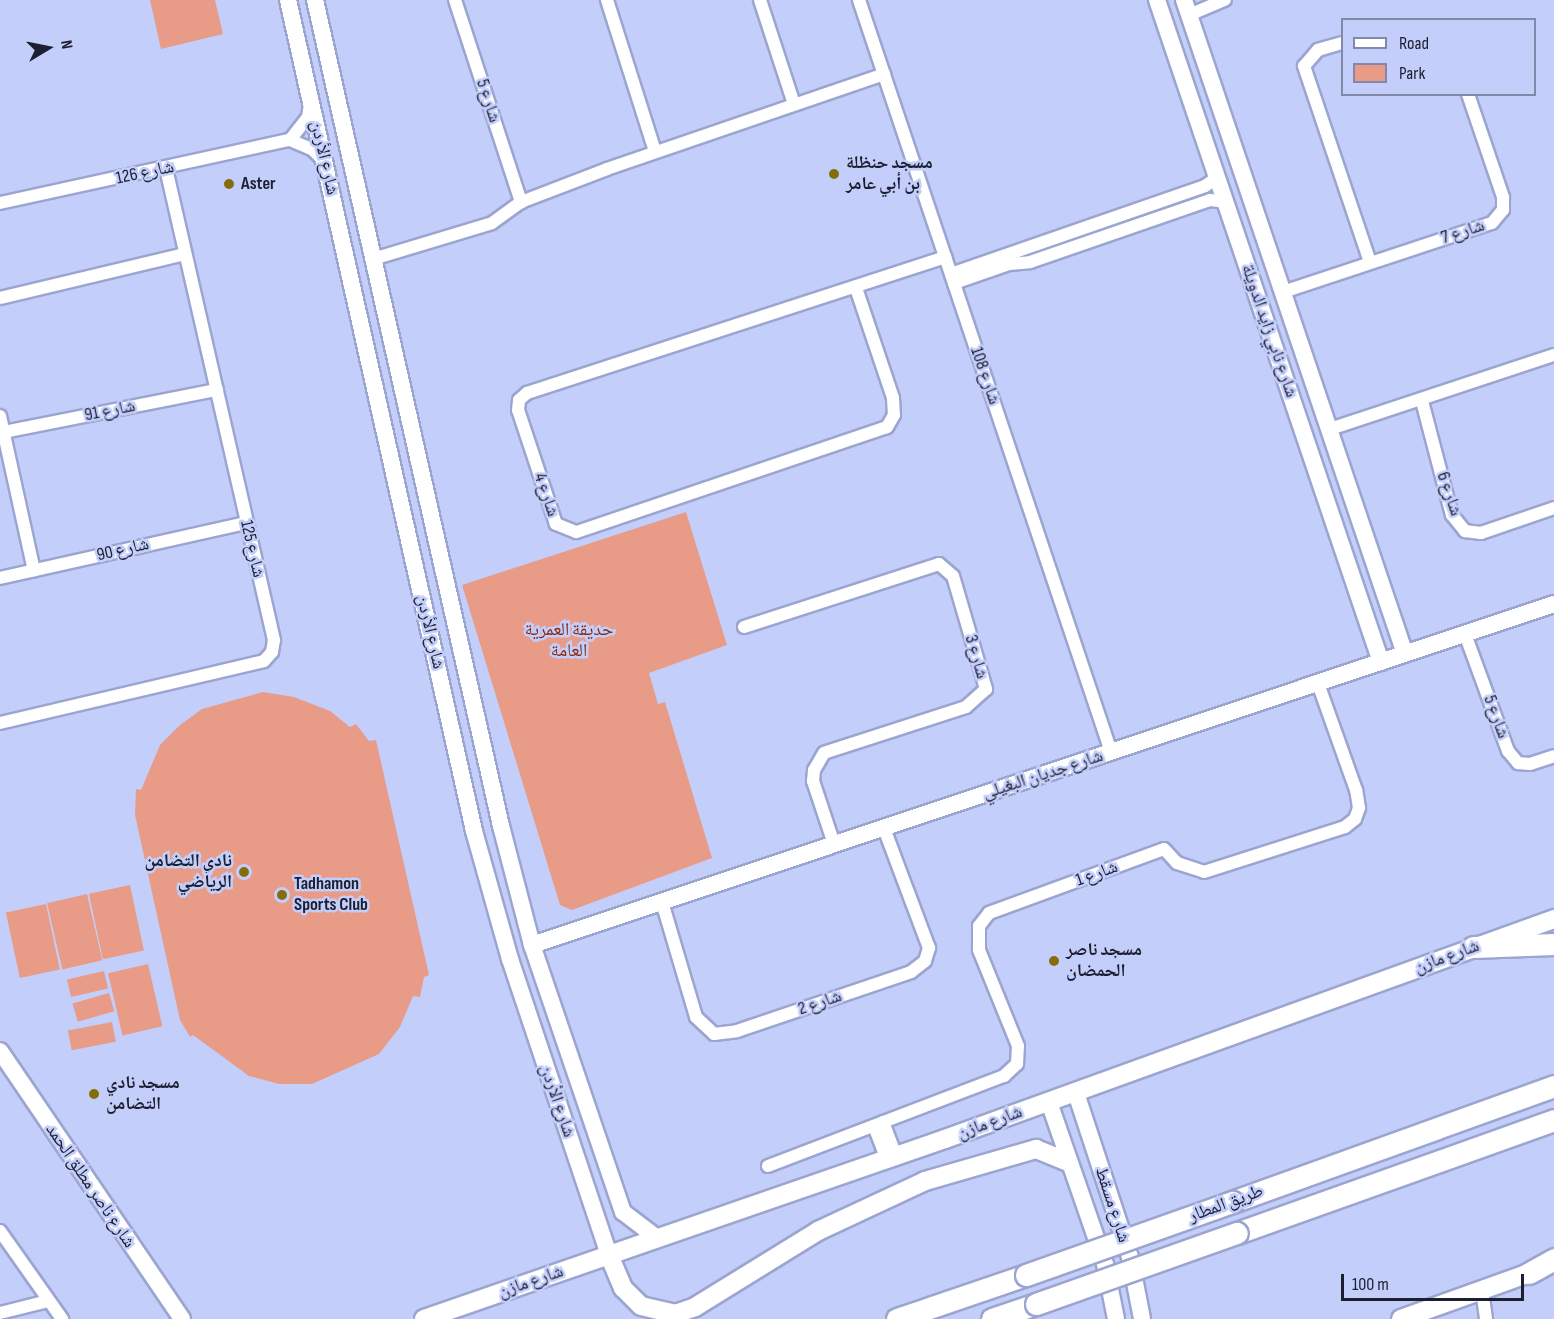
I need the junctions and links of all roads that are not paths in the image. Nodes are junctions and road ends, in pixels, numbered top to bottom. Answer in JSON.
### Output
{"nodes":[{"id":1,"x":288,"y":0,"type":"edge"},
{"id":2,"x":315,"y":0,"type":"edge"},
{"id":3,"x":455,"y":0,"type":"edge"},
{"id":4,"x":607,"y":0,"type":"edge"},
{"id":5,"x":760,"y":0,"type":"edge"},
{"id":6,"x":859,"y":0,"type":"edge"},
{"id":7,"x":1157,"y":0,"type":"edge"},
{"id":8,"x":1225,"y":0,"type":"edge"},
{"id":9,"x":1186,"y":7,"type":"edge"},
{"id":10,"x":1166,"y":26,"type":"junction"},
{"id":11,"x":1341,"y":43,"type":"edge"},
{"id":12,"x":1202,"y":56,"type":"junction"},
{"id":13,"x":1180,"y":67,"type":"junction"},
{"id":14,"x":884,"y":74,"type":"junction"},
{"id":15,"x":1469,"y":96,"type":"edge"},
{"id":16,"x":310,"y":101,"type":"junction"},
{"id":17,"x":794,"y":104,"type":"junction"},
{"id":18,"x":290,"y":140,"type":"junction"},
{"id":19,"x":655,"y":151,"type":"junction"},
{"id":20,"x":325,"y":162,"type":"junction"},
{"id":21,"x":166,"y":169,"type":"junction"},
{"id":22,"x":1218,"y":177,"type":"junction"},
{"id":23,"x":1164,"y":200,"type":"junction"},
{"id":24,"x":521,"y":202,"type":"junction"},
{"id":25,"x":1227,"y":202,"type":"junction"},
{"id":26,"x":0,"y":204,"type":"edge"},
{"id":27,"x":1169,"y":214,"type":"junction"},
{"id":28,"x":1025,"y":246,"type":"junction"},
{"id":29,"x":185,"y":254,"type":"junction"},
{"id":30,"x":945,"y":257,"type":"junction"},
{"id":31,"x":373,"y":259,"type":"junction"},
{"id":32,"x":1030,"y":262,"type":"junction"},
{"id":33,"x":1370,"y":262,"type":"junction"},
{"id":34,"x":952,"y":278,"type":"junction"},
{"id":35,"x":856,"y":288,"type":"junction"},
{"id":36,"x":1283,"y":292,"type":"junction"},
{"id":37,"x":0,"y":298,"type":"edge"},
{"id":38,"x":1554,"y":355,"type":"edge"},
{"id":39,"x":217,"y":390,"type":"junction"},
{"id":40,"x":1422,"y":401,"type":"junction"},
{"id":41,"x":0,"y":416,"type":"edge"},
{"id":42,"x":1330,"y":429,"type":"junction"},
{"id":43,"x":4,"y":432,"type":"junction"},
{"id":44,"x":1554,"y":508,"type":"edge"},
{"id":45,"x":1358,"y":513,"type":"junction"},
{"id":46,"x":1332,"y":519,"type":"junction"},
{"id":47,"x":246,"y":523,"type":"junction"},
{"id":48,"x":434,"y":524,"type":"junction"},
{"id":49,"x":408,"y":532,"type":"junction"},
{"id":50,"x":1369,"y":544,"type":"junction"},
{"id":51,"x":1344,"y":552,"type":"junction"},
{"id":52,"x":34,"y":570,"type":"junction"},
{"id":53,"x":0,"y":578,"type":"edge"},
{"id":54,"x":1554,"y":604,"type":"edge"},
{"id":55,"x":744,"y":627,"type":"dead end"},
{"id":56,"x":1465,"y":634,"type":"junction"},
{"id":57,"x":1405,"y":654,"type":"junction"},
{"id":58,"x":1381,"y":662,"type":"junction"},
{"id":59,"x":1318,"y":683,"type":"junction"},
{"id":60,"x":0,"y":723,"type":"edge"},
{"id":61,"x":1111,"y":752,"type":"junction"},
{"id":62,"x":1554,"y":756,"type":"edge"},
{"id":63,"x":501,"y":826,"type":"junction"},
{"id":64,"x":884,"y":828,"type":"junction"},
{"id":65,"x":474,"y":831,"type":"junction"},
{"id":66,"x":834,"y":844,"type":"junction"},
{"id":67,"x":662,"y":902,"type":"junction"},
{"id":68,"x":1554,"y":919,"type":"edge"},
{"id":69,"x":1554,"y":944,"type":"edge"},
{"id":70,"x":532,"y":945,"type":"junction"},
{"id":71,"x":1473,"y":948,"type":"junction"},
{"id":72,"x":0,"y":1051,"type":"edge"},
{"id":73,"x":570,"y":1055,"type":"junction"},
{"id":74,"x":545,"y":1066,"type":"junction"},
{"id":75,"x":1554,"y":1086,"type":"edge"},
{"id":76,"x":1076,"y":1093,"type":"junction"},
{"id":77,"x":1049,"y":1102,"type":"junction"},
{"id":78,"x":1554,"y":1120,"type":"edge"},
{"id":79,"x":879,"y":1124,"type":"junction"},
{"id":80,"x":892,"y":1158,"type":"junction"},
{"id":81,"x":1069,"y":1162,"type":"junction"},
{"id":82,"x":768,"y":1166,"type":"dead end"},
{"id":83,"x":0,"y":1231,"type":"edge"},
{"id":84,"x":657,"y":1238,"type":"junction"},
{"id":85,"x":609,"y":1255,"type":"junction"},
{"id":86,"x":1554,"y":1259,"type":"edge"},
{"id":87,"x":1554,"y":1264,"type":"edge"},
{"id":88,"x":1529,"y":1273,"type":"junction"},
{"id":89,"x":1482,"y":1290,"type":"junction"},
{"id":90,"x":48,"y":1300,"type":"junction"},
{"id":91,"x":0,"y":1314,"type":"edge"},
{"id":92,"x":62,"y":1319,"type":"edge"},
{"id":93,"x":182,"y":1319,"type":"edge"},
{"id":94,"x":424,"y":1319,"type":"edge"},
{"id":95,"x":897,"y":1319,"type":"edge"},
{"id":96,"x":992,"y":1319,"type":"edge"},
{"id":97,"x":1116,"y":1319,"type":"edge"},
{"id":98,"x":1142,"y":1319,"type":"edge"},
{"id":99,"x":1401,"y":1319,"type":"edge"},
{"id":100,"x":1486,"y":1319,"type":"edge"}],
"edges":[{"from":1,"to":16,"type":"street","name":"شارع الأردن"},
{"from":2,"to":31,"type":"street","name":"شارع الأردن"},
{"from":3,"to":24,"type":"street","name":"شارع 5"},
{"from":4,"to":19,"type":"street"},
{"from":5,"to":17,"type":"street"},
{"from":6,"to":14,"type":"street","name":"شارع 108"},
{"from":7,"to":10,"type":"street","name":"شارع نابي زايد الدويلة"},
{"from":8,"to":9,"type":"street"},
{"from":9,"to":10,"type":"street"},
{"from":9,"to":12,"type":"street","name":"شارع نابي زايد الدويلة"},
{"from":10,"to":13,"type":"street","name":"شارع نابي زايد الدويلة"},
{"from":11,"to":33,"type":"street"},
{"from":12,"to":13,"type":"street"},
{"from":12,"to":36,"type":"street","name":"شارع نابي زايد الدويلة"},
{"from":13,"to":22,"type":"street","name":"شارع نابي زايد الدويلة"},
{"from":14,"to":17,"type":"street"},
{"from":14,"to":30,"type":"street","name":"شارع 108"},
{"from":15,"to":33,"type":"street","name":"شارع 7"},
{"from":16,"to":18,"type":"street"},
{"from":16,"to":20,"type":"street","name":"شارع الأردن"},
{"from":17,"to":19,"type":"street"},
{"from":18,"to":20,"type":"street"},
{"from":18,"to":21,"type":"street","name":"شارع 126"},
{"from":19,"to":24,"type":"street"},
{"from":20,"to":49,"type":"street","name":"شارع الأردن"},
{"from":21,"to":26,"type":"street","name":"شارع 126"},
{"from":21,"to":29,"type":"street","name":"شارع 125"},
{"from":22,"to":23,"type":"street"},
{"from":22,"to":25,"type":"street","name":"شارع نابي زايد الدويلة"},
{"from":23,"to":27,"type":"street"},
{"from":23,"to":28,"type":"street"},
{"from":24,"to":31,"type":"street"},
{"from":25,"to":27,"type":"street"},
{"from":25,"to":46,"type":"street","name":"شارع نابي زايد الدويلة"},
{"from":27,"to":32,"type":"street"},
{"from":28,"to":32,"type":"street"},
{"from":28,"to":34,"type":"street"},
{"from":29,"to":37,"type":"street"},
{"from":29,"to":39,"type":"street","name":"شارع 125"},
{"from":30,"to":34,"type":"street","name":"شارع 108"},
{"from":30,"to":35,"type":"street","name":"شارع 4"},
{"from":31,"to":48,"type":"street","name":"شارع الأردن"},
{"from":32,"to":34,"type":"street"},
{"from":33,"to":36,"type":"street","name":"شارع 7"},
{"from":34,"to":61,"type":"street","name":"شارع 108"},
{"from":35,"to":35,"type":"street","name":"شارع 4"},
{"from":36,"to":42,"type":"street","name":"شارع نابي زايد الدويلة"},
{"from":38,"to":40,"type":"street"},
{"from":39,"to":43,"type":"street","name":"شارع 91"},
{"from":39,"to":47,"type":"street","name":"شارع 125"},
{"from":40,"to":42,"type":"street"},
{"from":40,"to":44,"type":"street","name":"شارع 6"},
{"from":41,"to":43,"type":"street"},
{"from":42,"to":45,"type":"street","name":"شارع نابي زايد الدويلة"},
{"from":43,"to":52,"type":"street"},
{"from":45,"to":46,"type":"street"},
{"from":45,"to":50,"type":"street","name":"شارع نابي زايد الدويلة"},
{"from":46,"to":51,"type":"street","name":"شارع نابي زايد الدويلة"},
{"from":47,"to":52,"type":"street","name":"شارع 90"},
{"from":47,"to":60,"type":"street","name":"شارع 125"},
{"from":48,"to":49,"type":"street"},
{"from":48,"to":63,"type":"street","name":"شارع الأردن"},
{"from":49,"to":65,"type":"street","name":"شارع الأردن"},
{"from":50,"to":51,"type":"street"},
{"from":50,"to":57,"type":"street","name":"شارع نابي زايد الدويلة"},
{"from":51,"to":58,"type":"street","name":"شارع نابي زايد الدويلة"},
{"from":52,"to":53,"type":"street","name":"شارع 90"},
{"from":54,"to":56,"type":"street","name":"شارع جديان البغيلي"},
{"from":55,"to":66,"type":"street","name":"شارع 3"},
{"from":56,"to":57,"type":"street","name":"شارع جديان البغيلي"},
{"from":56,"to":62,"type":"street","name":"شارع 5"},
{"from":57,"to":58,"type":"street","name":"شارع جديان البغيلي"},
{"from":58,"to":59,"type":"street","name":"شارع جديان البغيلي"},
{"from":59,"to":61,"type":"street","name":"شارع جديان البغيلي"},
{"from":59,"to":79,"type":"street","name":"شارع 1"},
{"from":61,"to":64,"type":"street","name":"شارع جديان البغيلي"},
{"from":63,"to":65,"type":"street"},
{"from":63,"to":70,"type":"street","name":"شارع الأردن"},
{"from":64,"to":66,"type":"street","name":"شارع جديان البغيلي"},
{"from":64,"to":67,"type":"street","name":"شارع 2"},
{"from":65,"to":74,"type":"street","name":"شارع الأردن"},
{"from":66,"to":67,"type":"street","name":"شارع جديان البغيلي"},
{"from":67,"to":70,"type":"street","name":"شارع جديان البغيلي"},
{"from":68,"to":71,"type":"main road","name":"شارع مازن"},
{"from":69,"to":71,"type":"highway"},
{"from":70,"to":73,"type":"street","name":"شارع الأردن"},
{"from":71,"to":76,"type":"main road","name":"شارع مازن"},
{"from":72,"to":93,"type":"street","name":"شارع ناصر مطلق الحمد"},
{"from":73,"to":74,"type":"street"},
{"from":73,"to":84,"type":"street","name":"شارع الأردن"},
{"from":74,"to":85,"type":"street","name":"شارع الأردن"},
{"from":75,"to":95,"type":"highway","name":"طريق المطار","bridge":true},
{"from":76,"to":77,"type":"main road","name":"شارع مازن"},
{"from":76,"to":98,"type":"street","name":"شارع مسقط"},
{"from":77,"to":80,"type":"main road","name":"شارع مازن"},
{"from":77,"to":81,"type":"street","name":"شارع مسقط"},
{"from":78,"to":96,"type":"highway","name":"طريق المطار","bridge":true},
{"from":79,"to":80,"type":"street"},
{"from":79,"to":82,"type":"street","name":"شارع 1"},
{"from":80,"to":84,"type":"main road","name":"شارع مازن"},
{"from":81,"to":85,"type":"main road"},
{"from":81,"to":97,"type":"street","name":"شارع مسقط"},
{"from":83,"to":90,"type":"street"},
{"from":84,"to":85,"type":"main road","name":"شارع مازن"},
{"from":85,"to":94,"type":"main road","name":"شارع مازن"},
{"from":86,"to":88,"type":"highway"},
{"from":87,"to":88,"type":"main road"},
{"from":88,"to":89,"type":"main road"},
{"from":89,"to":99,"type":"main road"},
{"from":89,"to":100,"type":"street"},
{"from":90,"to":91,"type":"street"},
{"from":90,"to":92,"type":"street"}]}
